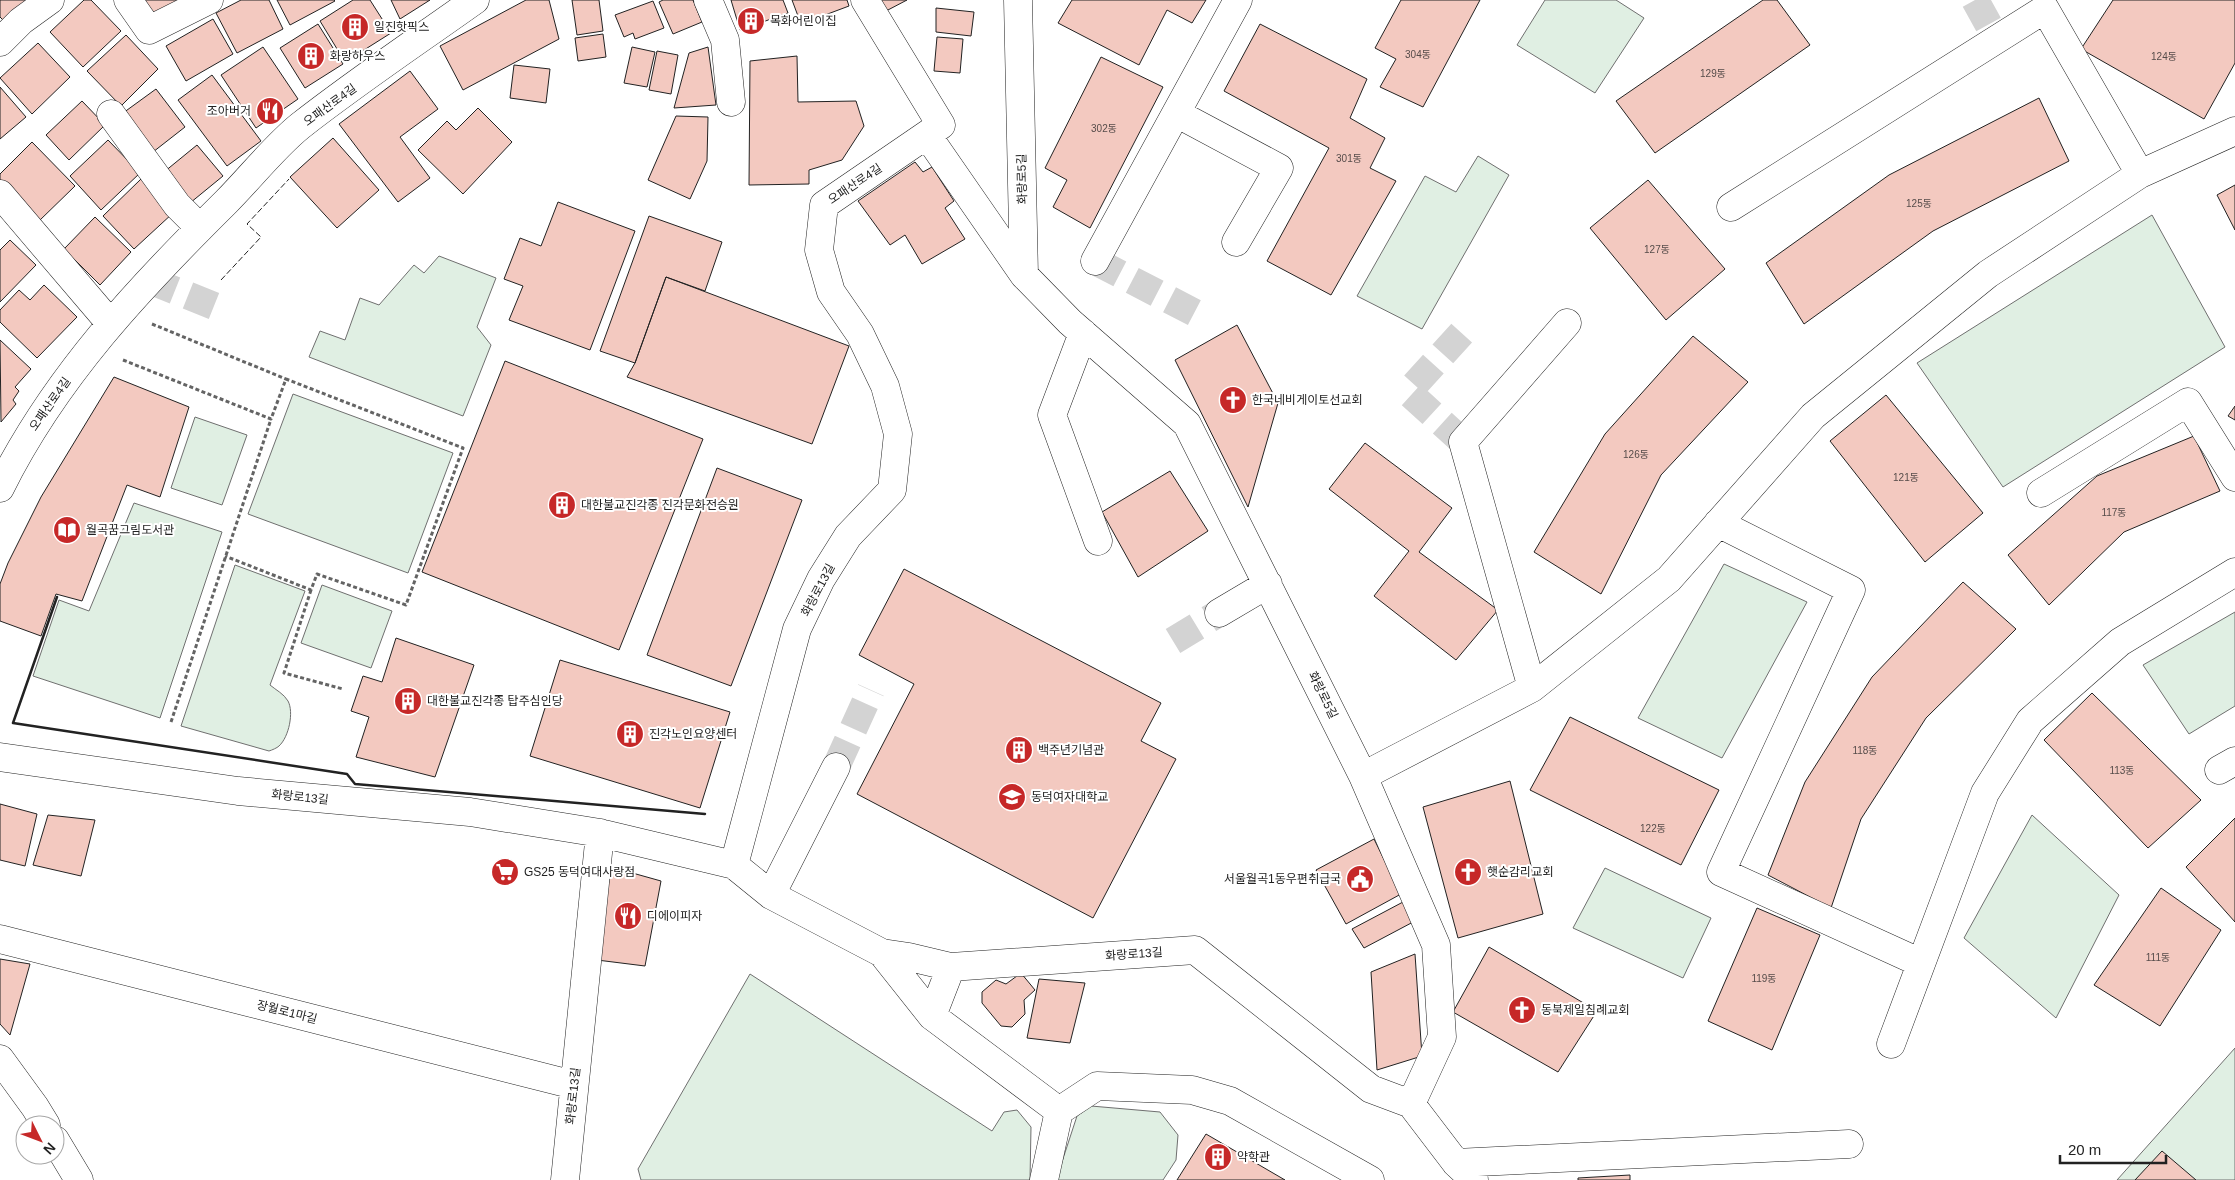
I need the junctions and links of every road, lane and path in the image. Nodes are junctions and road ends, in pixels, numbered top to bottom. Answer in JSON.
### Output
{"nodes":[{"id":1,"x":50,"y":0,"type":"edge"},
{"id":2,"x":128,"y":0,"type":"edge"},
{"id":3,"x":209,"y":0,"type":"edge"},
{"id":4,"x":475,"y":0,"type":"edge"},
{"id":5,"x":708,"y":0,"type":"edge"},
{"id":6,"x":865,"y":0,"type":"edge"},
{"id":7,"x":1018,"y":0,"type":"edge"},
{"id":8,"x":1238,"y":0,"type":"edge"},
{"id":9,"x":0,"y":42,"type":"edge"},
{"id":10,"x":731,"y":102,"type":"dead end"},
{"id":11,"x":1176,"y":113,"type":"junction"},
{"id":12,"x":111,"y":114,"type":"dead end"},
{"id":13,"x":2235,"y":131,"type":"edge"},
{"id":14,"x":927,"y":135,"type":"junction"},
{"id":15,"x":2140,"y":174,"type":"junction"},
{"id":16,"x":0,"y":194,"type":"edge"},
{"id":17,"x":1731,"y":207,"type":"dead end"},
{"id":18,"x":200,"y":228,"type":"junction"},
{"id":19,"x":1236,"y":242,"type":"dead end"},
{"id":20,"x":1095,"y":261,"type":"dead end"},
{"id":21,"x":1024,"y":275,"type":"junction"},
{"id":22,"x":143,"y":321,"type":"dead end"},
{"id":23,"x":110,"y":323,"type":"junction"},
{"id":24,"x":1567,"y":323,"type":"dead end"},
{"id":25,"x":1083,"y":333,"type":"junction"},
{"id":26,"x":860,"y":334,"type":"joint"},
{"id":27,"x":123,"y":360,"type":"dead end"},
{"id":28,"x":286,"y":379,"type":"junction"},
{"id":29,"x":271,"y":419,"type":"junction"},
{"id":30,"x":4,"y":468,"type":"edge"},
{"id":31,"x":2235,"y":477,"type":"edge"},
{"id":32,"x":2040,"y":493,"type":"dead end"},
{"id":33,"x":1718,"y":523,"type":"junction"},
{"id":34,"x":1098,"y":541,"type":"dead end"},
{"id":35,"x":225,"y":556,"type":"junction"},
{"id":36,"x":2235,"y":572,"type":"edge"},
{"id":37,"x":1268,"y":584,"type":"junction"},
{"id":38,"x":311,"y":590,"type":"junction"},
{"id":39,"x":1219,"y":613,"type":"tunnel mouth"},
{"id":40,"x":1532,"y":688,"type":"junction"},
{"id":41,"x":343,"y":689,"type":"dead end"},
{"id":42,"x":171,"y":722,"type":"dead end"},
{"id":43,"x":0,"y":757,"type":"edge"},
{"id":44,"x":836,"y":767,"type":"tunnel mouth"},
{"id":45,"x":1363,"y":776,"type":"junction"},
{"id":46,"x":600,"y":832,"type":"junction"},
{"id":47,"x":734,"y":865,"type":"junction"},
{"id":48,"x":771,"y":895,"type":"junction"},
{"id":49,"x":0,"y":939,"type":"edge"},
{"id":50,"x":882,"y":953,"type":"junction"},
{"id":51,"x":1921,"y":963,"type":"junction"},
{"id":52,"x":951,"y":967,"type":"junction"},
{"id":53,"x":932,"y":1016,"type":"junction"},
{"id":54,"x":1891,"y":1044,"type":"dead end"},
{"id":55,"x":0,"y":1059,"type":"edge"},
{"id":56,"x":574,"y":1086,"type":"junction"},
{"id":57,"x":1411,"y":1104,"type":"junction"},
{"id":58,"x":1059,"y":1111,"type":"junction"},
{"id":59,"x":39,"y":1115,"type":"edge"},
{"id":60,"x":1849,"y":1144,"type":"dead end"},
{"id":61,"x":65,"y":1157,"type":"edge"},
{"id":62,"x":1465,"y":1172,"type":"edge"},
{"id":63,"x":79,"y":1180,"type":"edge"},
{"id":64,"x":565,"y":1180,"type":"edge"},
{"id":65,"x":1044,"y":1180,"type":"edge"},
{"id":66,"x":1370,"y":1180,"type":"edge"}],
"edges":[{"from":1,"to":9,"type":"street"},
{"from":2,"to":3,"type":"street"},
{"from":4,"to":18,"type":"street","name":"오패산로4길"},
{"from":5,"to":10,"type":"street"},
{"from":6,"to":14,"type":"street","name":"오패산로4길"},
{"from":7,"to":21,"type":"street","name":"화랑로5길"},
{"from":8,"to":11,"type":"street"},
{"from":11,"to":19,"type":"street"},
{"from":11,"to":20,"type":"street"},
{"from":12,"to":18,"type":"street"},
{"from":13,"to":15,"type":"street"},
{"from":14,"to":21,"type":"street"},
{"from":14,"to":26,"type":"street","name":"오패산로4길"},
{"from":15,"to":17,"type":"street"},
{"from":15,"to":33,"type":"street"},
{"from":16,"to":23,"type":"street"},
{"from":18,"to":23,"type":"street","name":"오패산로4길"},
{"from":21,"to":25,"type":"street","name":"화랑로5길"},
{"from":22,"to":28,"type":"path"},
{"from":23,"to":30,"type":"street","name":"오패산로4길"},
{"from":24,"to":40,"type":"street"},
{"from":25,"to":34,"type":"street"},
{"from":25,"to":37,"type":"street","name":"화랑로5길"},
{"from":26,"to":47,"type":"street","name":"화랑로13길"},
{"from":27,"to":29,"type":"path"},
{"from":28,"to":29,"type":"path"},
{"from":28,"to":38,"type":"path"},
{"from":29,"to":35,"type":"path"},
{"from":31,"to":32,"type":"street"},
{"from":33,"to":40,"type":"street"},
{"from":33,"to":51,"type":"street"},
{"from":35,"to":38,"type":"path"},
{"from":35,"to":42,"type":"path"},
{"from":36,"to":51,"type":"street"},
{"from":37,"to":39,"type":"street"},
{"from":37,"to":45,"type":"street","name":"화랑로5길"},
{"from":38,"to":41,"type":"path"},
{"from":40,"to":45,"type":"street"},
{"from":43,"to":46,"type":"street","name":"화랑로13길"},
{"from":44,"to":48,"type":"street"},
{"from":45,"to":57,"type":"street","name":"화랑로5길"},
{"from":46,"to":47,"type":"street","name":"화랑로13길"},
{"from":46,"to":56,"type":"street","name":"화랑로13길"},
{"from":47,"to":48,"type":"street","name":"화랑로13길"},
{"from":48,"to":50,"type":"street","name":"화랑로13길"},
{"from":49,"to":56,"type":"street","name":"장월로1마길"},
{"from":50,"to":52,"type":"street","name":"화랑로13길"},
{"from":50,"to":53,"type":"street"},
{"from":51,"to":54,"type":"street"},
{"from":52,"to":53,"type":"street"},
{"from":52,"to":57,"type":"street","name":"화랑로13길"},
{"from":53,"to":58,"type":"street"},
{"from":55,"to":59,"type":"street"},
{"from":56,"to":64,"type":"street","name":"화랑로13길"},
{"from":57,"to":62,"type":"street"},
{"from":58,"to":65,"type":"street"},
{"from":58,"to":66,"type":"street"},
{"from":60,"to":62,"type":"street"},
{"from":61,"to":63,"type":"street"}]}
